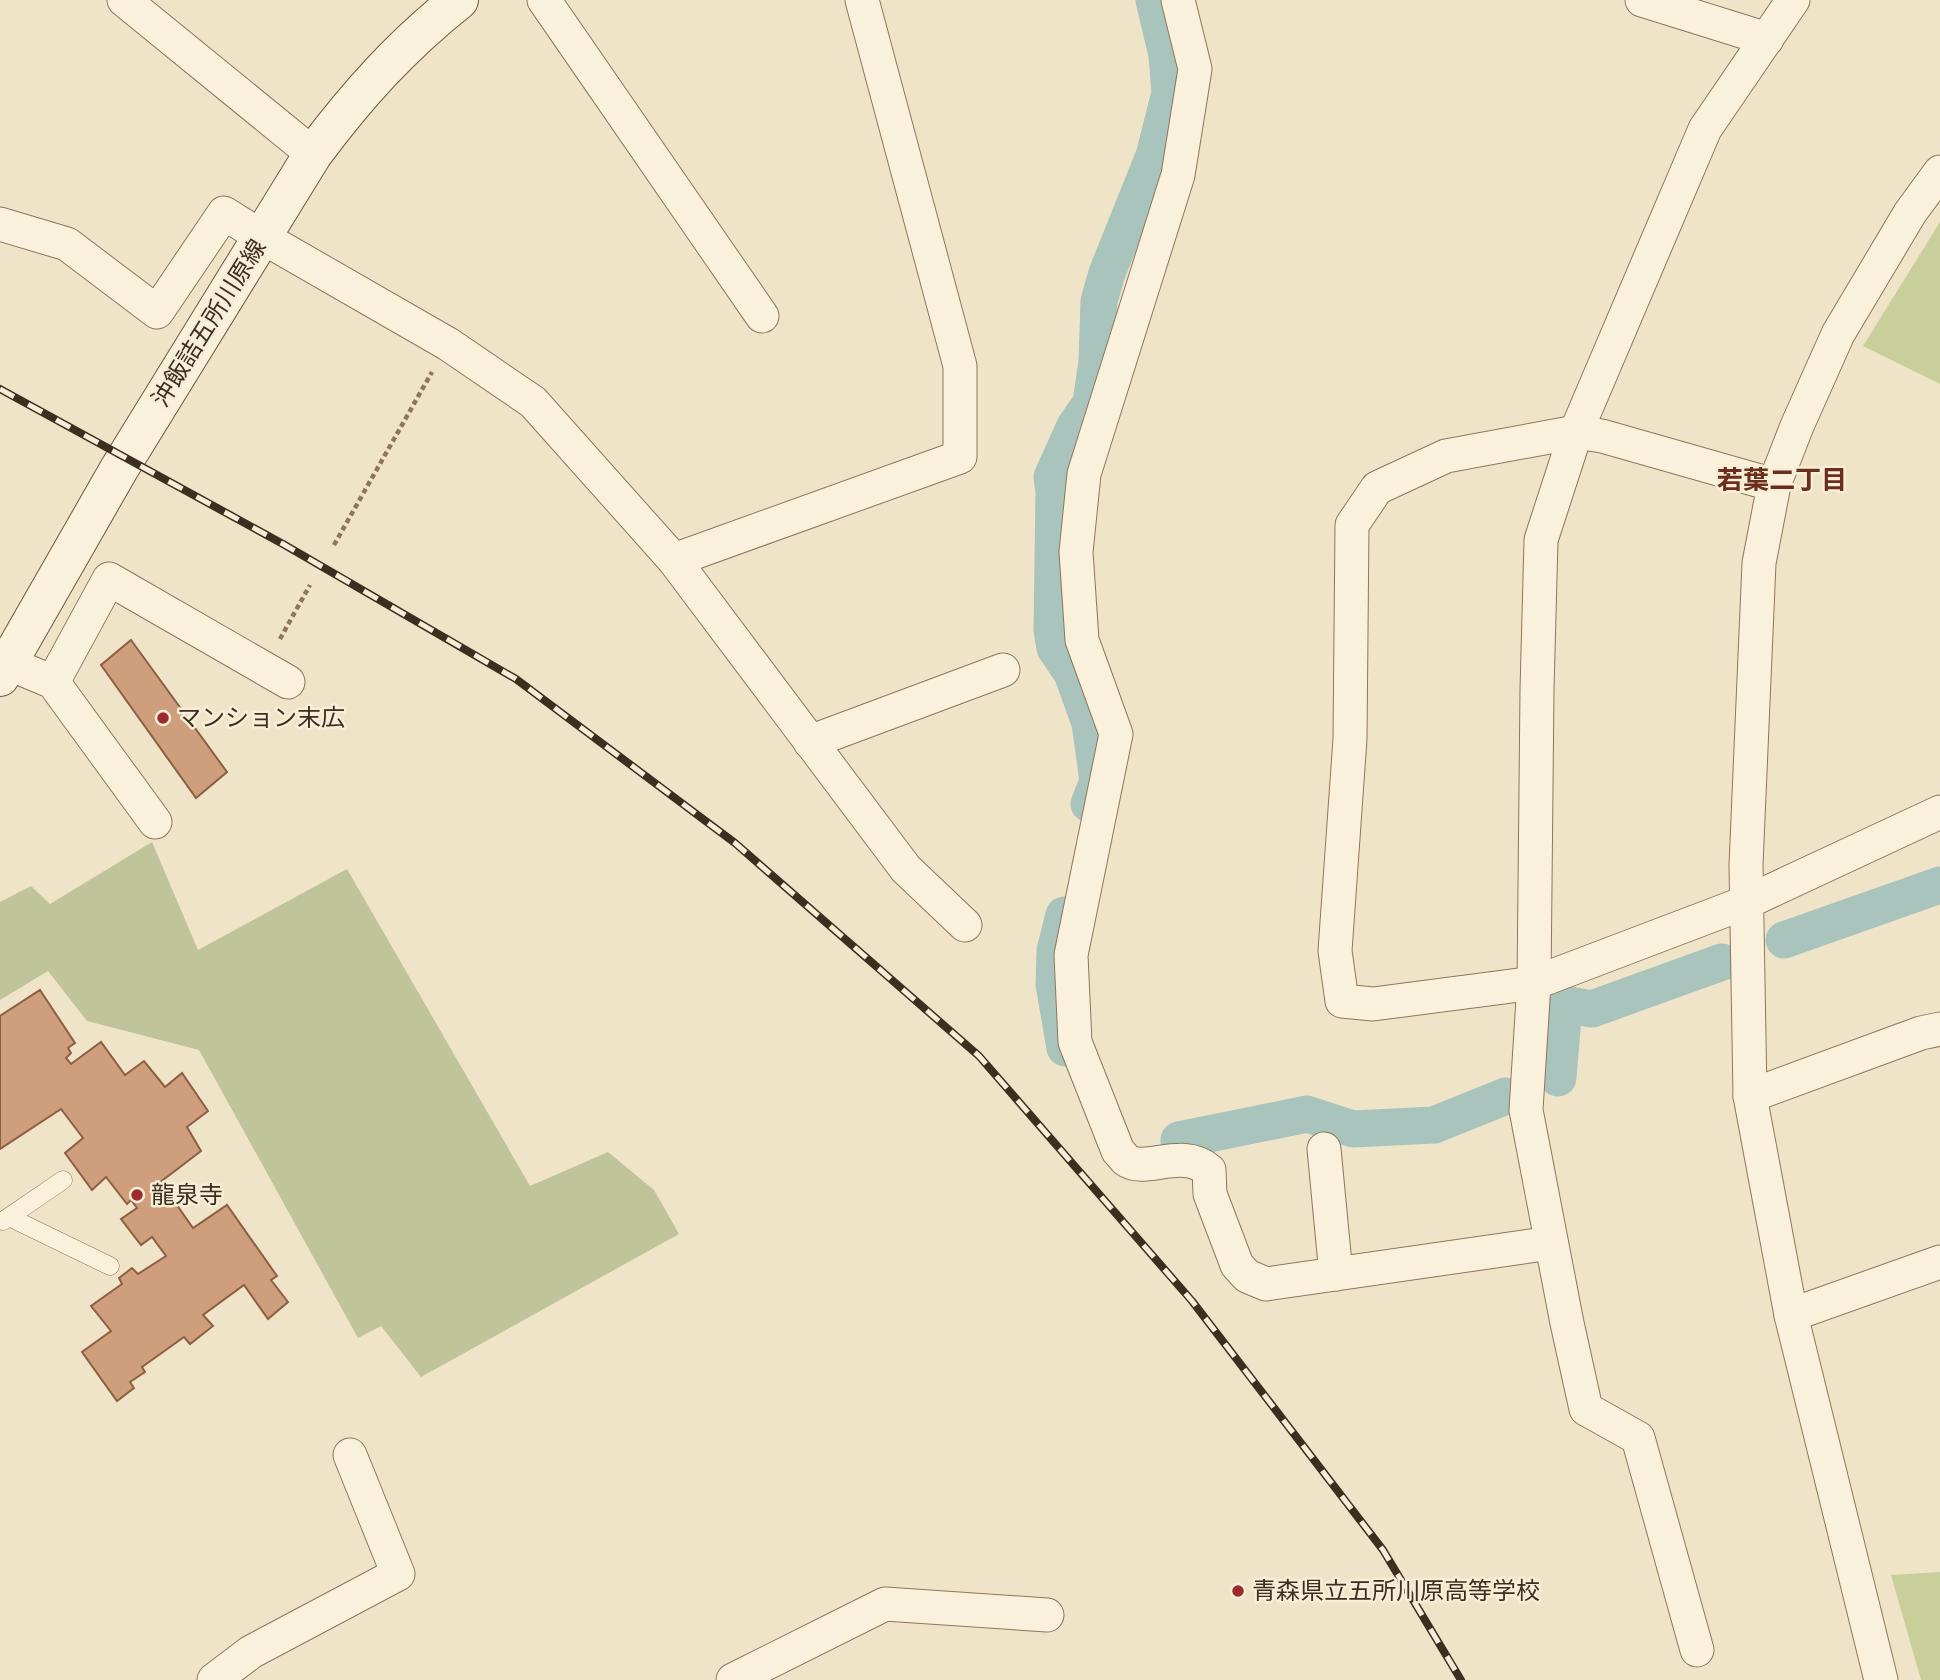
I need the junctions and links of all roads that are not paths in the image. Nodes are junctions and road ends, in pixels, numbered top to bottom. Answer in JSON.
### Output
{"nodes":[{"id":1,"x":124,"y":0,"type":"edge"},
{"id":2,"x":544,"y":0,"type":"edge"},
{"id":3,"x":862,"y":0,"type":"edge"},
{"id":4,"x":1178,"y":0,"type":"edge"},
{"id":5,"x":1642,"y":0,"type":"edge"},
{"id":6,"x":1793,"y":0,"type":"edge"},
{"id":7,"x":437,"y":7,"type":"edge"},
{"id":8,"x":1767,"y":39,"type":"junction"},
{"id":9,"x":313,"y":154,"type":"junction"},
{"id":10,"x":1940,"y":172,"type":"edge"},
{"id":11,"x":0,"y":224,"type":"edge"},
{"id":12,"x":261,"y":237,"type":"junction"},
{"id":13,"x":762,"y":316,"type":"dead end"},
{"id":14,"x":1576,"y":432,"type":"junction"},
{"id":15,"x":1774,"y":485,"type":"junction"},
{"id":16,"x":674,"y":560,"type":"junction"},
{"id":17,"x":2,"y":667,"type":"edge"},
{"id":18,"x":1003,"y":670,"type":"dead end"},
{"id":19,"x":276,"y":675,"type":"road end"},
{"id":20,"x":53,"y":682,"type":"junction"},
{"id":21,"x":810,"y":742,"type":"junction"},
{"id":22,"x":1940,"y":812,"type":"edge"},
{"id":23,"x":155,"y":822,"type":"dead end"},
{"id":24,"x":1747,"y":902,"type":"junction"},
{"id":25,"x":965,"y":925,"type":"dead end"},
{"id":26,"x":1534,"y":983,"type":"junction"},
{"id":27,"x":1940,"y":1029,"type":"edge"},
{"id":28,"x":1750,"y":1096,"type":"junction"},
{"id":29,"x":1324,"y":1149,"type":"dead end"},
{"id":30,"x":63,"y":1180,"type":"dead end"},
{"id":31,"x":4,"y":1220,"type":"edge"},
{"id":32,"x":1551,"y":1243,"type":"junction"},
{"id":33,"x":1940,"y":1262,"type":"edge"},
{"id":34,"x":110,"y":1266,"type":"dead end"},
{"id":35,"x":1336,"y":1274,"type":"junction"},
{"id":36,"x":1791,"y":1315,"type":"junction"},
{"id":37,"x":350,"y":1455,"type":"dead end"},
{"id":38,"x":1047,"y":1615,"type":"dead end"},
{"id":39,"x":1697,"y":1650,"type":"dead end"},
{"id":40,"x":214,"y":1680,"type":"edge"},
{"id":41,"x":733,"y":1680,"type":"edge"},
{"id":42,"x":1881,"y":1680,"type":"edge"}],
"edges":[{"from":1,"to":9,"type":"street"},
{"from":2,"to":13,"type":"street"},
{"from":3,"to":16,"type":"street"},
{"from":4,"to":35,"type":"street"},
{"from":5,"to":8,"type":"street"},
{"from":6,"to":8,"type":"street"},
{"from":7,"to":9,"type":"main road","name":"沖飯詰五所川原線"},
{"from":8,"to":14,"type":"street"},
{"from":9,"to":12,"type":"main road","name":"沖飯詰五所川原線"},
{"from":10,"to":15,"type":"street"},
{"from":11,"to":12,"type":"street"},
{"from":12,"to":16,"type":"street"},
{"from":12,"to":17,"type":"main road","name":"沖飯詰五所川原線"},
{"from":14,"to":15,"type":"street"},
{"from":14,"to":26,"type":"street"},
{"from":14,"to":26,"type":"street"},
{"from":15,"to":24,"type":"street"},
{"from":16,"to":21,"type":"street"},
{"from":17,"to":20,"type":"street"},
{"from":18,"to":21,"type":"street"},
{"from":19,"to":20,"type":"street"},
{"from":20,"to":23,"type":"street"},
{"from":21,"to":25,"type":"street"},
{"from":22,"to":24,"type":"street"},
{"from":24,"to":26,"type":"street"},
{"from":24,"to":28,"type":"street"},
{"from":26,"to":32,"type":"street"},
{"from":27,"to":28,"type":"street"},
{"from":28,"to":36,"type":"street"},
{"from":29,"to":35,"type":"street"},
{"from":30,"to":31,"type":"lane"},
{"from":31,"to":34,"type":"lane"},
{"from":32,"to":35,"type":"street"},
{"from":32,"to":39,"type":"street"},
{"from":33,"to":36,"type":"street"},
{"from":36,"to":42,"type":"street"},
{"from":37,"to":40,"type":"street"},
{"from":38,"to":41,"type":"street"}]}
